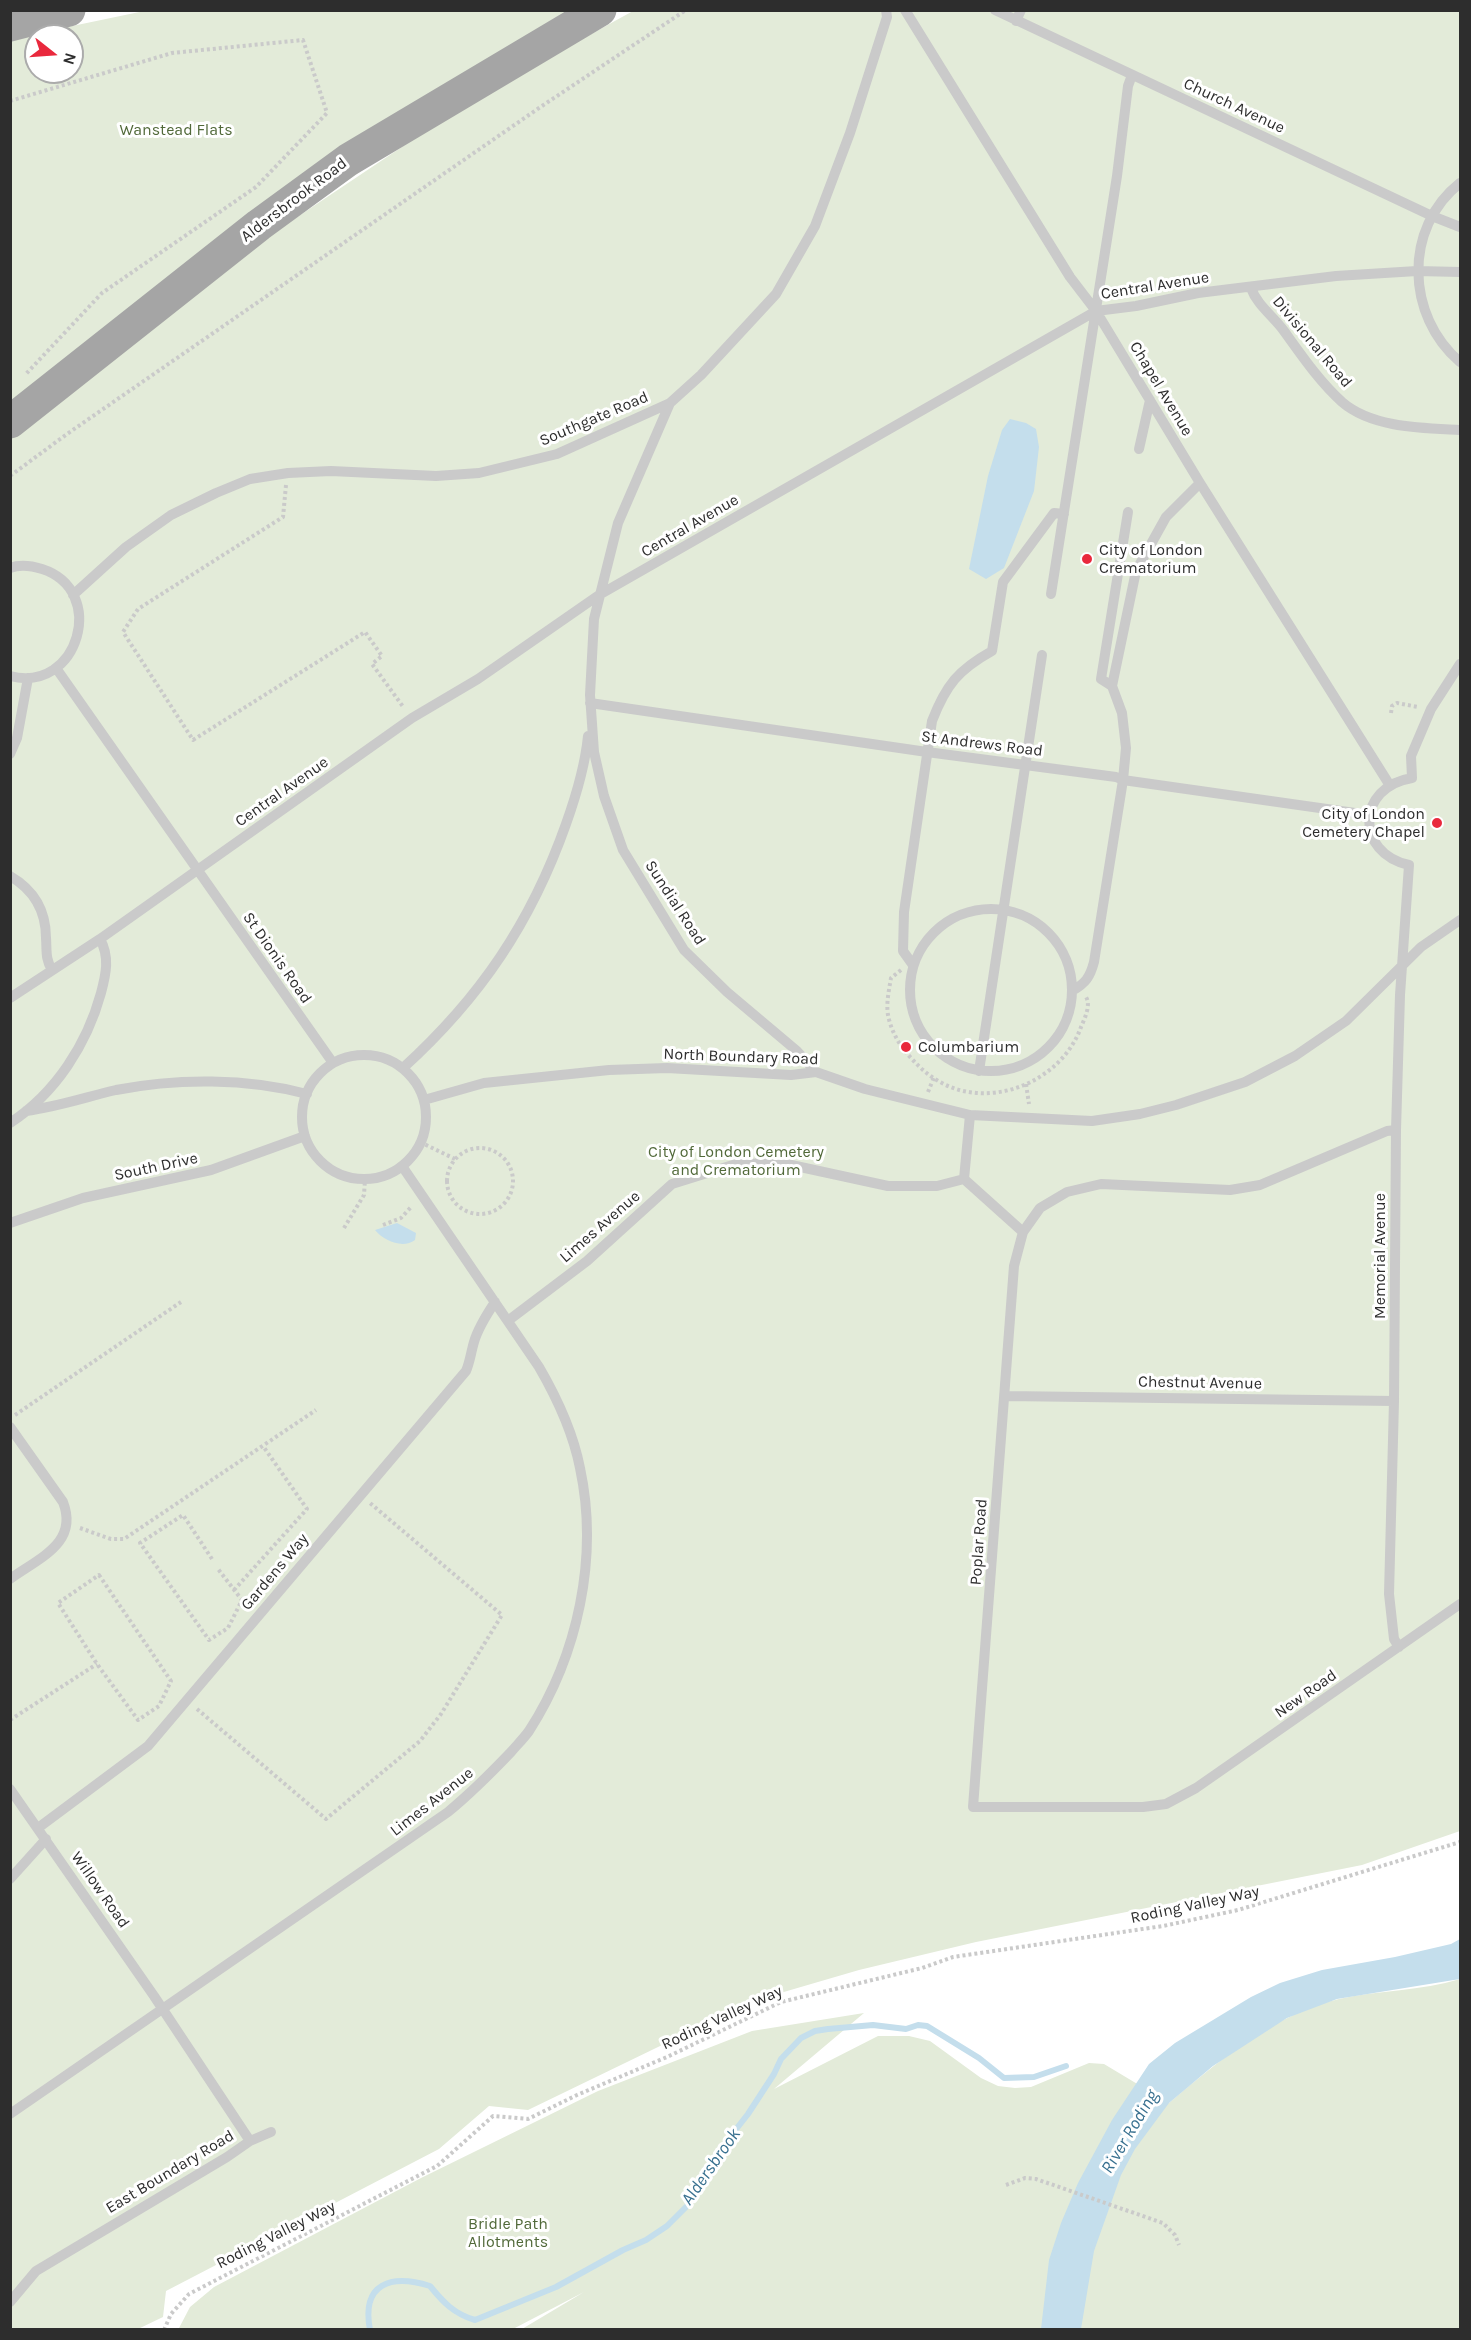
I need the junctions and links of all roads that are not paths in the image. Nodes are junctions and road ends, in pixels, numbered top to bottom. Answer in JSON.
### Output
{"nodes":[{"id":1,"x":69,"y":10,"type":"edge"},
{"id":2,"x":600,"y":10,"type":"edge"},
{"id":3,"x":886,"y":10,"type":"edge"},
{"id":4,"x":905,"y":10,"type":"edge"},
{"id":5,"x":995,"y":10,"type":"edge"},
{"id":6,"x":1021,"y":10,"type":"edge"},
{"id":7,"x":1016,"y":21,"type":"junction"},
{"id":8,"x":10,"y":25,"type":"edge"},
{"id":9,"x":1132,"y":75,"type":"junction"},
{"id":10,"x":1461,"y":183,"type":"edge"},
{"id":11,"x":1432,"y":216,"type":"junction"},
{"id":12,"x":1461,"y":227,"type":"edge"},
{"id":13,"x":1417,"y":271,"type":"junction"},
{"id":14,"x":1461,"y":272,"type":"edge"},
{"id":15,"x":1251,"y":288,"type":"junction"},
{"id":16,"x":1096,"y":311,"type":"junction"},
{"id":17,"x":1461,"y":362,"type":"edge"},
{"id":18,"x":1150,"y":400,"type":"junction"},
{"id":19,"x":670,"y":403,"type":"junction"},
{"id":20,"x":10,"y":422,"type":"edge"},
{"id":21,"x":1461,"y":430,"type":"edge"},
{"id":22,"x":1138,"y":449,"type":"dead end"},
{"id":23,"x":1200,"y":483,"type":"junction"},
{"id":24,"x":1128,"y":512,"type":"dead end"},
{"id":25,"x":1064,"y":514,"type":"junction"},
{"id":26,"x":10,"y":568,"type":"edge"},
{"id":27,"x":1052,"y":594,"type":"dead end"},
{"id":28,"x":73,"y":595,"type":"junction"},
{"id":29,"x":599,"y":595,"type":"junction"},
{"id":30,"x":1042,"y":655,"type":"dead end"},
{"id":31,"x":1461,"y":664,"type":"edge"},
{"id":32,"x":56,"y":668,"type":"junction"},
{"id":33,"x":10,"y":676,"type":"edge"},
{"id":34,"x":28,"y":678,"type":"junction"},
{"id":35,"x":1112,"y":686,"type":"junction"},
{"id":36,"x":590,"y":703,"type":"junction"},
{"id":37,"x":927,"y":752,"type":"junction"},
{"id":38,"x":10,"y":754,"type":"edge"},
{"id":39,"x":1025,"y":764,"type":"junction"},
{"id":40,"x":1123,"y":780,"type":"junction"},
{"id":41,"x":1389,"y":784,"type":"junction"},
{"id":42,"x":1369,"y":815,"type":"junction"},
{"id":43,"x":197,"y":870,"type":"junction"},
{"id":44,"x":10,"y":876,"type":"edge"},
{"id":45,"x":1002,"y":910,"type":"junction"},
{"id":46,"x":1461,"y":920,"type":"edge"},
{"id":47,"x":100,"y":939,"type":"junction"},
{"id":48,"x":914,"y":964,"type":"junction"},
{"id":49,"x":1402,"y":966,"type":"junction"},
{"id":50,"x":52,"y":970,"type":"junction"},
{"id":51,"x":1072,"y":991,"type":"junction"},
{"id":52,"x":10,"y":998,"type":"edge"},
{"id":53,"x":333,"y":1063,"type":"junction"},
{"id":54,"x":403,"y":1068,"type":"junction"},
{"id":55,"x":979,"y":1071,"type":"junction"},
{"id":56,"x":816,"y":1072,"type":"junction"},
{"id":57,"x":307,"y":1094,"type":"junction"},
{"id":58,"x":424,"y":1100,"type":"junction"},
{"id":59,"x":26,"y":1111,"type":"junction"},
{"id":60,"x":970,"y":1114,"type":"junction"},
{"id":61,"x":10,"y":1123,"type":"edge"},
{"id":62,"x":1396,"y":1130,"type":"junction"},
{"id":63,"x":305,"y":1137,"type":"junction"},
{"id":64,"x":402,"y":1166,"type":"junction"},
{"id":65,"x":964,"y":1179,"type":"junction"},
{"id":66,"x":10,"y":1223,"type":"edge"},
{"id":67,"x":1023,"y":1232,"type":"junction"},
{"id":68,"x":495,"y":1302,"type":"junction"},
{"id":69,"x":506,"y":1316,"type":"junction"},
{"id":70,"x":1006,"y":1396,"type":"junction"},
{"id":71,"x":1394,"y":1401,"type":"junction"},
{"id":72,"x":10,"y":1427,"type":"edge"},
{"id":73,"x":10,"y":1579,"type":"edge"},
{"id":74,"x":1461,"y":1604,"type":"edge"},
{"id":75,"x":1399,"y":1647,"type":"junction"},
{"id":76,"x":10,"y":1789,"type":"edge"},
{"id":77,"x":1166,"y":1804,"type":"joint"},
{"id":78,"x":38,"y":1828,"type":"junction"},
{"id":79,"x":46,"y":1839,"type":"junction"},
{"id":80,"x":10,"y":1879,"type":"edge"},
{"id":81,"x":163,"y":2009,"type":"junction"},
{"id":82,"x":10,"y":2114,"type":"edge"},
{"id":83,"x":271,"y":2132,"type":"dead end"},
{"id":84,"x":250,"y":2141,"type":"junction"},
{"id":85,"x":10,"y":2302,"type":"edge"}],
"edges":[{"from":1,"to":8,"type":"main road"},
{"from":2,"to":20,"type":"main road","name":"Aldersbrook Road"},
{"from":3,"to":19,"type":"lane","name":"Southgate Road"},
{"from":4,"to":16,"type":"lane","name":"Chapel Avenue"},
{"from":5,"to":7,"type":"lane","name":"Church Avenue"},
{"from":6,"to":7,"type":"lane"},
{"from":7,"to":9,"type":"lane","name":"Church Avenue"},
{"from":9,"to":11,"type":"lane","name":"Church Avenue"},
{"from":9,"to":16,"type":"lane"},
{"from":10,"to":11,"type":"lane"},
{"from":11,"to":12,"type":"lane","name":"Church Avenue"},
{"from":11,"to":13,"type":"lane"},
{"from":13,"to":14,"type":"lane","name":"Central Avenue"},
{"from":13,"to":15,"type":"lane","name":"Central Avenue"},
{"from":13,"to":17,"type":"lane"},
{"from":15,"to":16,"type":"lane","name":"Central Avenue"},
{"from":15,"to":21,"type":"lane","name":"Divisional Road"},
{"from":16,"to":18,"type":"lane","name":"Chapel Avenue"},
{"from":16,"to":25,"type":"lane"},
{"from":16,"to":29,"type":"lane","name":"Central Avenue"},
{"from":18,"to":22,"type":"lane"},
{"from":18,"to":23,"type":"lane","name":"Chapel Avenue"},
{"from":19,"to":28,"type":"lane","name":"Southgate Road"},
{"from":19,"to":29,"type":"lane"},
{"from":23,"to":35,"type":"lane"},
{"from":23,"to":41,"type":"lane","name":"Chapel Avenue"},
{"from":24,"to":35,"type":"lane"},
{"from":25,"to":27,"type":"lane"},
{"from":25,"to":37,"type":"lane"},
{"from":26,"to":28,"type":"lane"},
{"from":28,"to":32,"type":"lane"},
{"from":29,"to":36,"type":"lane"},
{"from":29,"to":43,"type":"lane","name":"Central Avenue"},
{"from":30,"to":39,"type":"lane"},
{"from":31,"to":41,"type":"lane"},
{"from":32,"to":34,"type":"lane"},
{"from":32,"to":43,"type":"lane","name":"St Dionis Road"},
{"from":33,"to":34,"type":"lane"},
{"from":34,"to":38,"type":"lane"},
{"from":35,"to":40,"type":"lane"},
{"from":36,"to":37,"type":"lane","name":"St Andrews Road"},
{"from":36,"to":54,"type":"lane"},
{"from":36,"to":56,"type":"lane","name":"Sundial Road"},
{"from":37,"to":39,"type":"lane","name":"St Andrews Road"},
{"from":37,"to":48,"type":"lane"},
{"from":39,"to":40,"type":"lane","name":"St Andrews Road"},
{"from":39,"to":45,"type":"lane"},
{"from":40,"to":42,"type":"lane","name":"St Andrews Road"},
{"from":40,"to":51,"type":"lane"},
{"from":41,"to":42,"type":"lane"},
{"from":42,"to":49,"type":"lane","name":"Memorial Avenue"},
{"from":43,"to":47,"type":"lane","name":"Central Avenue"},
{"from":43,"to":53,"type":"lane","name":"St Dionis Road"},
{"from":44,"to":50,"type":"lane"},
{"from":45,"to":48,"type":"lane"},
{"from":45,"to":51,"type":"lane"},
{"from":45,"to":55,"type":"lane"},
{"from":46,"to":49,"type":"lane","name":"North Boundary Road"},
{"from":47,"to":50,"type":"lane","name":"Central Avenue"},
{"from":47,"to":59,"type":"lane"},
{"from":48,"to":55,"type":"lane"},
{"from":49,"to":60,"type":"lane","name":"North Boundary Road"},
{"from":49,"to":62,"type":"lane","name":"Memorial Avenue"},
{"from":50,"to":52,"type":"lane","name":"Central Avenue"},
{"from":51,"to":55,"type":"lane"},
{"from":53,"to":54,"type":"lane"},
{"from":53,"to":57,"type":"lane"},
{"from":54,"to":58,"type":"lane"},
{"from":56,"to":58,"type":"lane","name":"North Boundary Road"},
{"from":56,"to":60,"type":"lane","name":"North Boundary Road"},
{"from":57,"to":59,"type":"lane"},
{"from":57,"to":63,"type":"lane"},
{"from":58,"to":64,"type":"lane"},
{"from":59,"to":61,"type":"lane"},
{"from":60,"to":65,"type":"lane"},
{"from":62,"to":67,"type":"lane"},
{"from":62,"to":71,"type":"lane","name":"Memorial Avenue"},
{"from":63,"to":64,"type":"lane"},
{"from":63,"to":66,"type":"lane","name":"South Drive"},
{"from":64,"to":68,"type":"lane"},
{"from":65,"to":67,"type":"lane"},
{"from":65,"to":69,"type":"lane","name":"Limes Avenue"},
{"from":67,"to":70,"type":"lane","name":"Poplar Road"},
{"from":68,"to":69,"type":"lane"},
{"from":68,"to":78,"type":"lane","name":"Gardens Way"},
{"from":69,"to":81,"type":"lane","name":"Limes Avenue"},
{"from":70,"to":71,"type":"lane","name":"Chestnut Avenue"},
{"from":70,"to":77,"type":"lane","name":"Poplar Road"},
{"from":71,"to":75,"type":"lane","name":"Memorial Avenue"},
{"from":72,"to":73,"type":"lane"},
{"from":74,"to":75,"type":"lane","name":"New Road"},
{"from":75,"to":77,"type":"lane","name":"New Road"},
{"from":76,"to":78,"type":"lane","name":"Willow Road"},
{"from":78,"to":79,"type":"lane","name":"Willow Road"},
{"from":79,"to":80,"type":"lane"},
{"from":79,"to":81,"type":"lane","name":"Willow Road"},
{"from":81,"to":82,"type":"lane","name":"Limes Avenue"},
{"from":81,"to":84,"type":"lane","name":"East Boundary Road"},
{"from":83,"to":84,"type":"lane"},
{"from":84,"to":85,"type":"lane","name":"East Boundary Road"}]}
